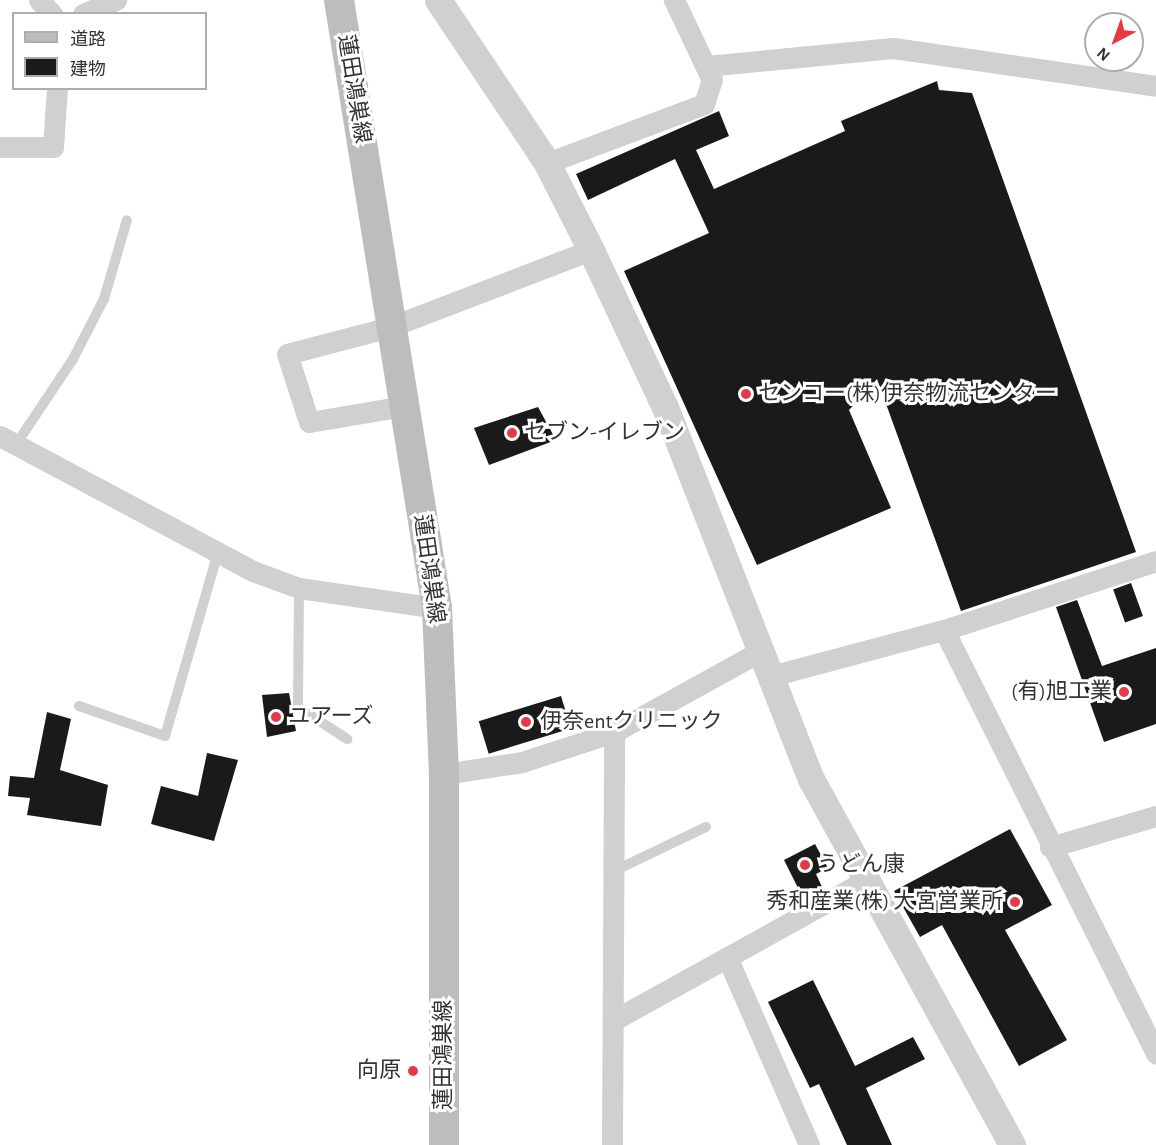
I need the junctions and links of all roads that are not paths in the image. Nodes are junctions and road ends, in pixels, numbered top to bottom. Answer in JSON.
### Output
{"nodes":[{"id":1,"x":39,"y":0,"type":"edge"},
{"id":2,"x":116,"y":0,"type":"edge"},
{"id":3,"x":438,"y":0,"type":"edge"},
{"id":4,"x":674,"y":0,"type":"edge"},
{"id":5,"x":346,"y":9,"type":"edge"},
{"id":6,"x":50,"y":12,"type":"edge"},
{"id":7,"x":88,"y":12,"type":"edge"},
{"id":8,"x":706,"y":66,"type":"junction"},
{"id":9,"x":1156,"y":87,"type":"edge"},
{"id":10,"x":57,"y":90,"type":"edge"},
{"id":11,"x":0,"y":147,"type":"edge"},
{"id":12,"x":547,"y":163,"type":"junction"},
{"id":13,"x":127,"y":220,"type":"dead end"},
{"id":14,"x":591,"y":250,"type":"junction"},
{"id":15,"x":390,"y":327,"type":"junction"},
{"id":16,"x":404,"y":406,"type":"junction"},
{"id":17,"x":9,"y":440,"type":"edge"},
{"id":18,"x":218,"y":552,"type":"junction"},
{"id":19,"x":1156,"y":561,"type":"edge"},
{"id":20,"x":298,"y":588,"type":"junction"},
{"id":21,"x":436,"y":608,"type":"junction"},
{"id":22,"x":944,"y":630,"type":"junction"},
{"id":23,"x":765,"y":664,"type":"junction"},
{"id":24,"x":79,"y":706,"type":"dead end"},
{"id":25,"x":614,"y":732,"type":"junction"},
{"id":26,"x":347,"y":740,"type":"dead end"},
{"id":27,"x":444,"y":774,"type":"junction"},
{"id":28,"x":1156,"y":816,"type":"edge"},
{"id":29,"x":705,"y":827,"type":"dead end"},
{"id":30,"x":1050,"y":847,"type":"junction"},
{"id":31,"x":614,"y":870,"type":"junction"},
{"id":32,"x":868,"y":879,"type":"junction"},
{"id":33,"x":727,"y":957,"type":"junction"},
{"id":34,"x":614,"y":1020,"type":"junction"},
{"id":35,"x":1156,"y":1054,"type":"edge"},
{"id":36,"x":444,"y":1145,"type":"edge"},
{"id":37,"x":612,"y":1145,"type":"edge"},
{"id":38,"x":809,"y":1145,"type":"edge"},
{"id":39,"x":1012,"y":1145,"type":"edge"}],
"edges":[{"from":1,"to":6,"type":"street"},
{"from":2,"to":7,"type":"street"},
{"from":3,"to":12,"type":"street"},
{"from":4,"to":8,"type":"street"},
{"from":5,"to":15,"type":"main road","name":"蓮田鴻巣線"},
{"from":8,"to":9,"type":"street"},
{"from":8,"to":12,"type":"street"},
{"from":10,"to":11,"type":"street"},
{"from":12,"to":14,"type":"street"},
{"from":13,"to":17,"type":"lane"},
{"from":14,"to":15,"type":"street"},
{"from":14,"to":23,"type":"street"},
{"from":15,"to":16,"type":"main road","name":"蓮田鴻巣線"},
{"from":15,"to":16,"type":"street"},
{"from":16,"to":21,"type":"main road","name":"蓮田鴻巣線"},
{"from":17,"to":18,"type":"street"},
{"from":18,"to":20,"type":"street"},
{"from":18,"to":24,"type":"lane"},
{"from":19,"to":22,"type":"street"},
{"from":20,"to":21,"type":"street"},
{"from":20,"to":26,"type":"lane"},
{"from":21,"to":27,"type":"main road","name":"蓮田鴻巣線"},
{"from":22,"to":23,"type":"street"},
{"from":22,"to":30,"type":"street"},
{"from":23,"to":25,"type":"street"},
{"from":23,"to":32,"type":"street"},
{"from":25,"to":27,"type":"street"},
{"from":25,"to":31,"type":"street"},
{"from":27,"to":36,"type":"main road","name":"蓮田鴻巣線"},
{"from":28,"to":30,"type":"street"},
{"from":29,"to":31,"type":"lane"},
{"from":30,"to":35,"type":"street"},
{"from":31,"to":34,"type":"street"},
{"from":32,"to":33,"type":"street"},
{"from":32,"to":39,"type":"street"},
{"from":33,"to":34,"type":"street"},
{"from":33,"to":38,"type":"street"},
{"from":34,"to":37,"type":"street"}]}
